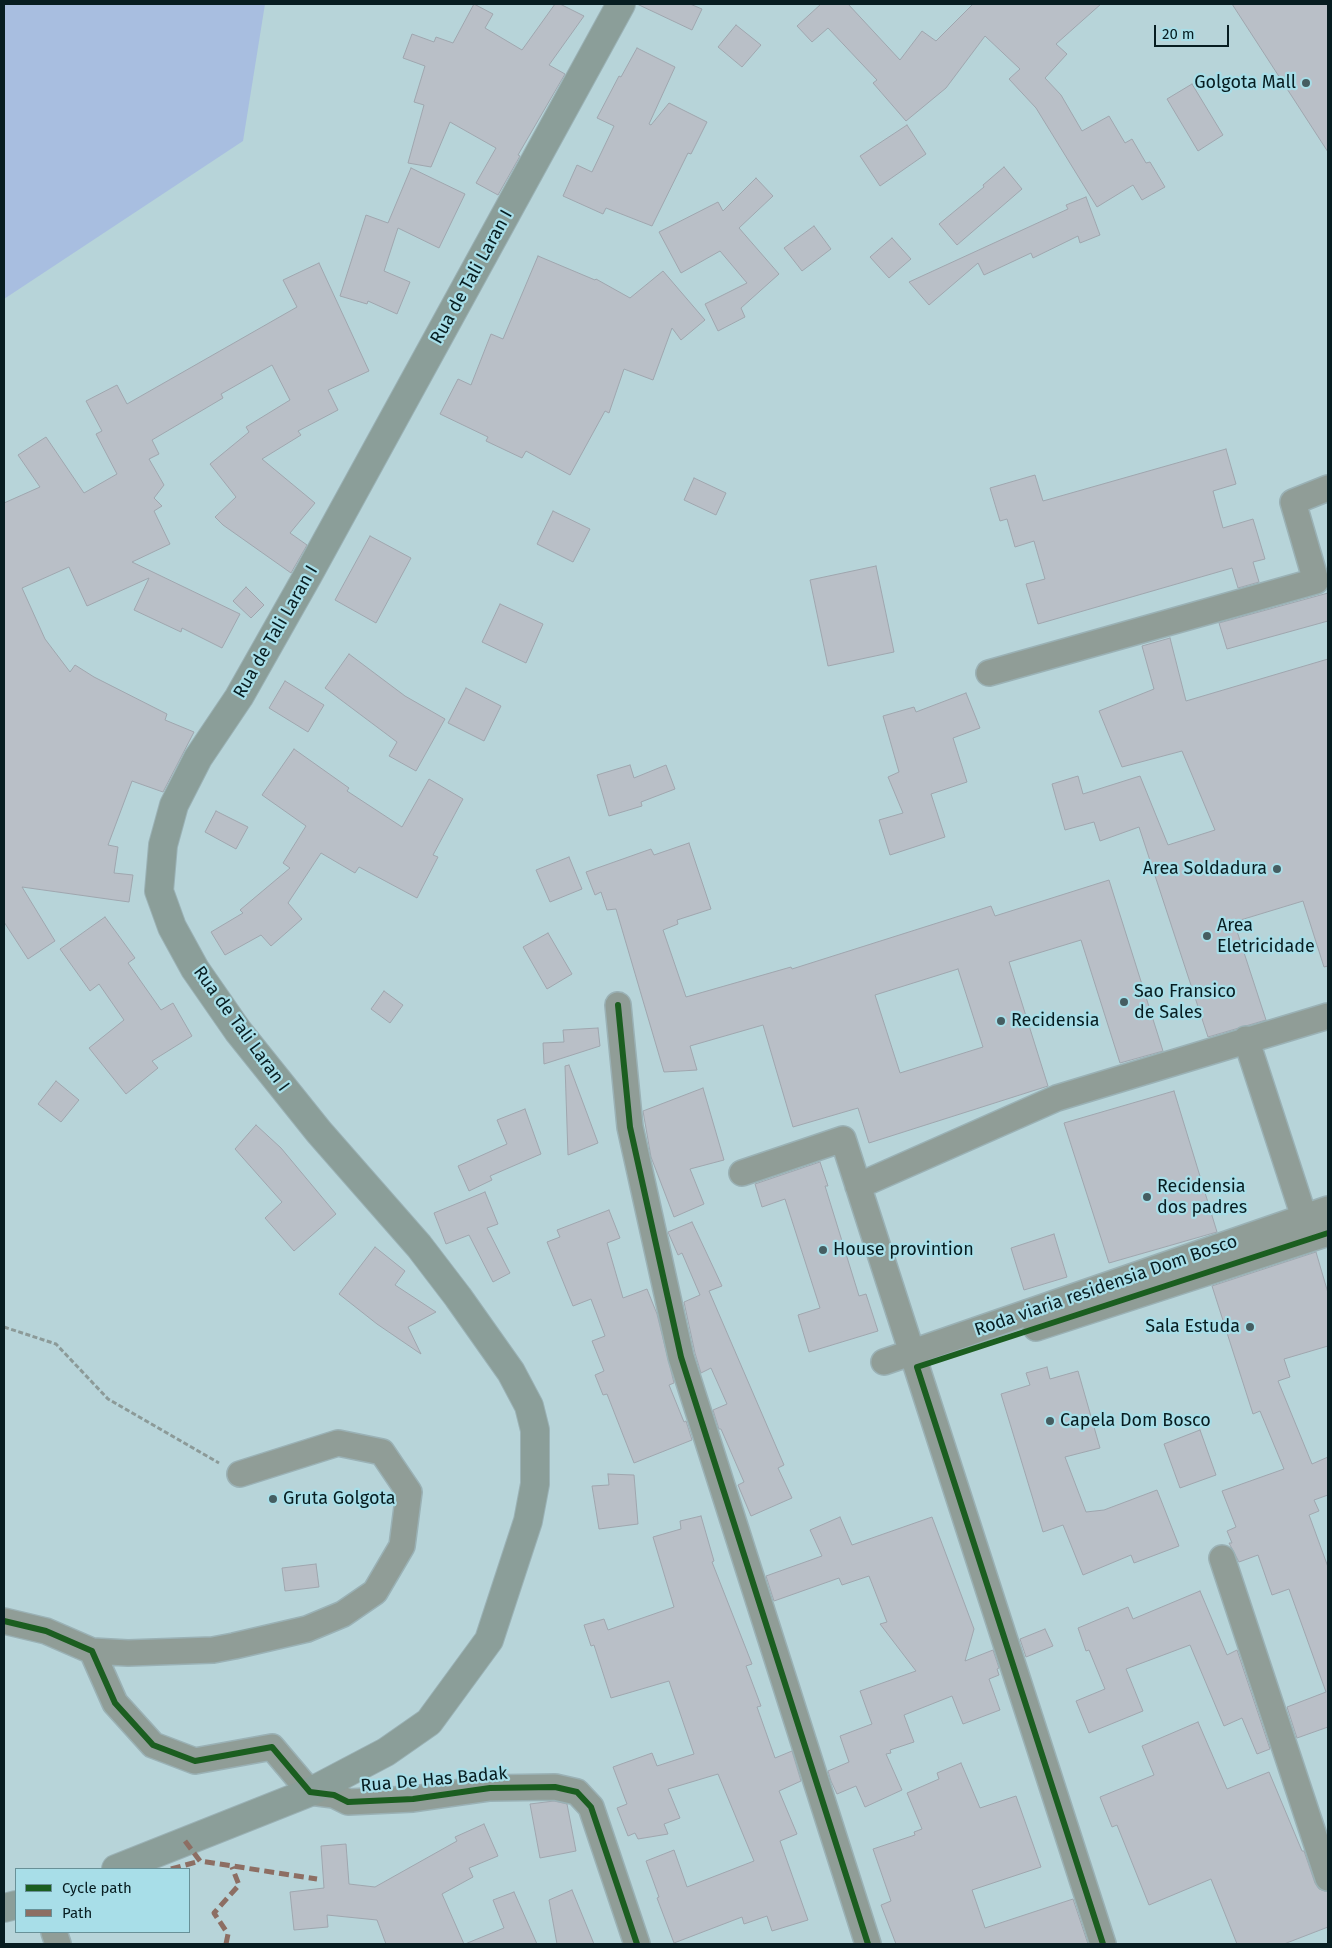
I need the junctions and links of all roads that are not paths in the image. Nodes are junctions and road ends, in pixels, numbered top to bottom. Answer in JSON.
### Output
{"nodes":[{"id":1,"x":621,"y":4,"type":"edge"},
{"id":2,"x":1328,"y":488,"type":"edge"},
{"id":3,"x":989,"y":673,"type":"dead end"},
{"id":4,"x":618,"y":1005,"type":"dead end"},
{"id":5,"x":1328,"y":1016,"type":"edge"},
{"id":6,"x":1246,"y":1039,"type":"junction"},
{"id":7,"x":742,"y":1172,"type":"dead end"},
{"id":8,"x":858,"y":1186,"type":"junction"},
{"id":9,"x":1328,"y":1209,"type":"edge"},
{"id":10,"x":1314,"y":1229,"type":"edge"},
{"id":11,"x":915,"y":1360,"type":"junction"},
{"id":12,"x":884,"y":1362,"type":"dead end"},
{"id":13,"x":240,"y":1474,"type":"road end"},
{"id":14,"x":1222,"y":1558,"type":"dead end"},
{"id":15,"x":4,"y":1621,"type":"edge"},
{"id":16,"x":92,"y":1651,"type":"junction"},
{"id":17,"x":310,"y":1792,"type":"junction"},
{"id":18,"x":119,"y":1868,"type":"edge"},
{"id":19,"x":1328,"y":1878,"type":"edge"},
{"id":20,"x":637,"y":1944,"type":"edge"},
{"id":21,"x":868,"y":1944,"type":"edge"},
{"id":22,"x":1103,"y":1944,"type":"edge"}],
"edges":[{"from":1,"to":17,"type":"main road","name":"Rua de Tali Laran I"},
{"from":2,"to":3,"type":"street"},
{"from":4,"to":21,"type":"street"},
{"from":5,"to":6,"type":"street"},
{"from":6,"to":8,"type":"street"},
{"from":6,"to":10,"type":"street"},
{"from":7,"to":8,"type":"street"},
{"from":8,"to":11,"type":"street"},
{"from":9,"to":10,"type":"street"},
{"from":10,"to":11,"type":"street"},
{"from":11,"to":12,"type":"street"},
{"from":11,"to":22,"type":"street"},
{"from":13,"to":16,"type":"street"},
{"from":14,"to":19,"type":"street"},
{"from":15,"to":16,"type":"street"},
{"from":16,"to":17,"type":"street"},
{"from":17,"to":18,"type":"main road","name":"Rua de Tali Laran I"},
{"from":17,"to":20,"type":"street","name":"Rua De Has Badak"}]}
